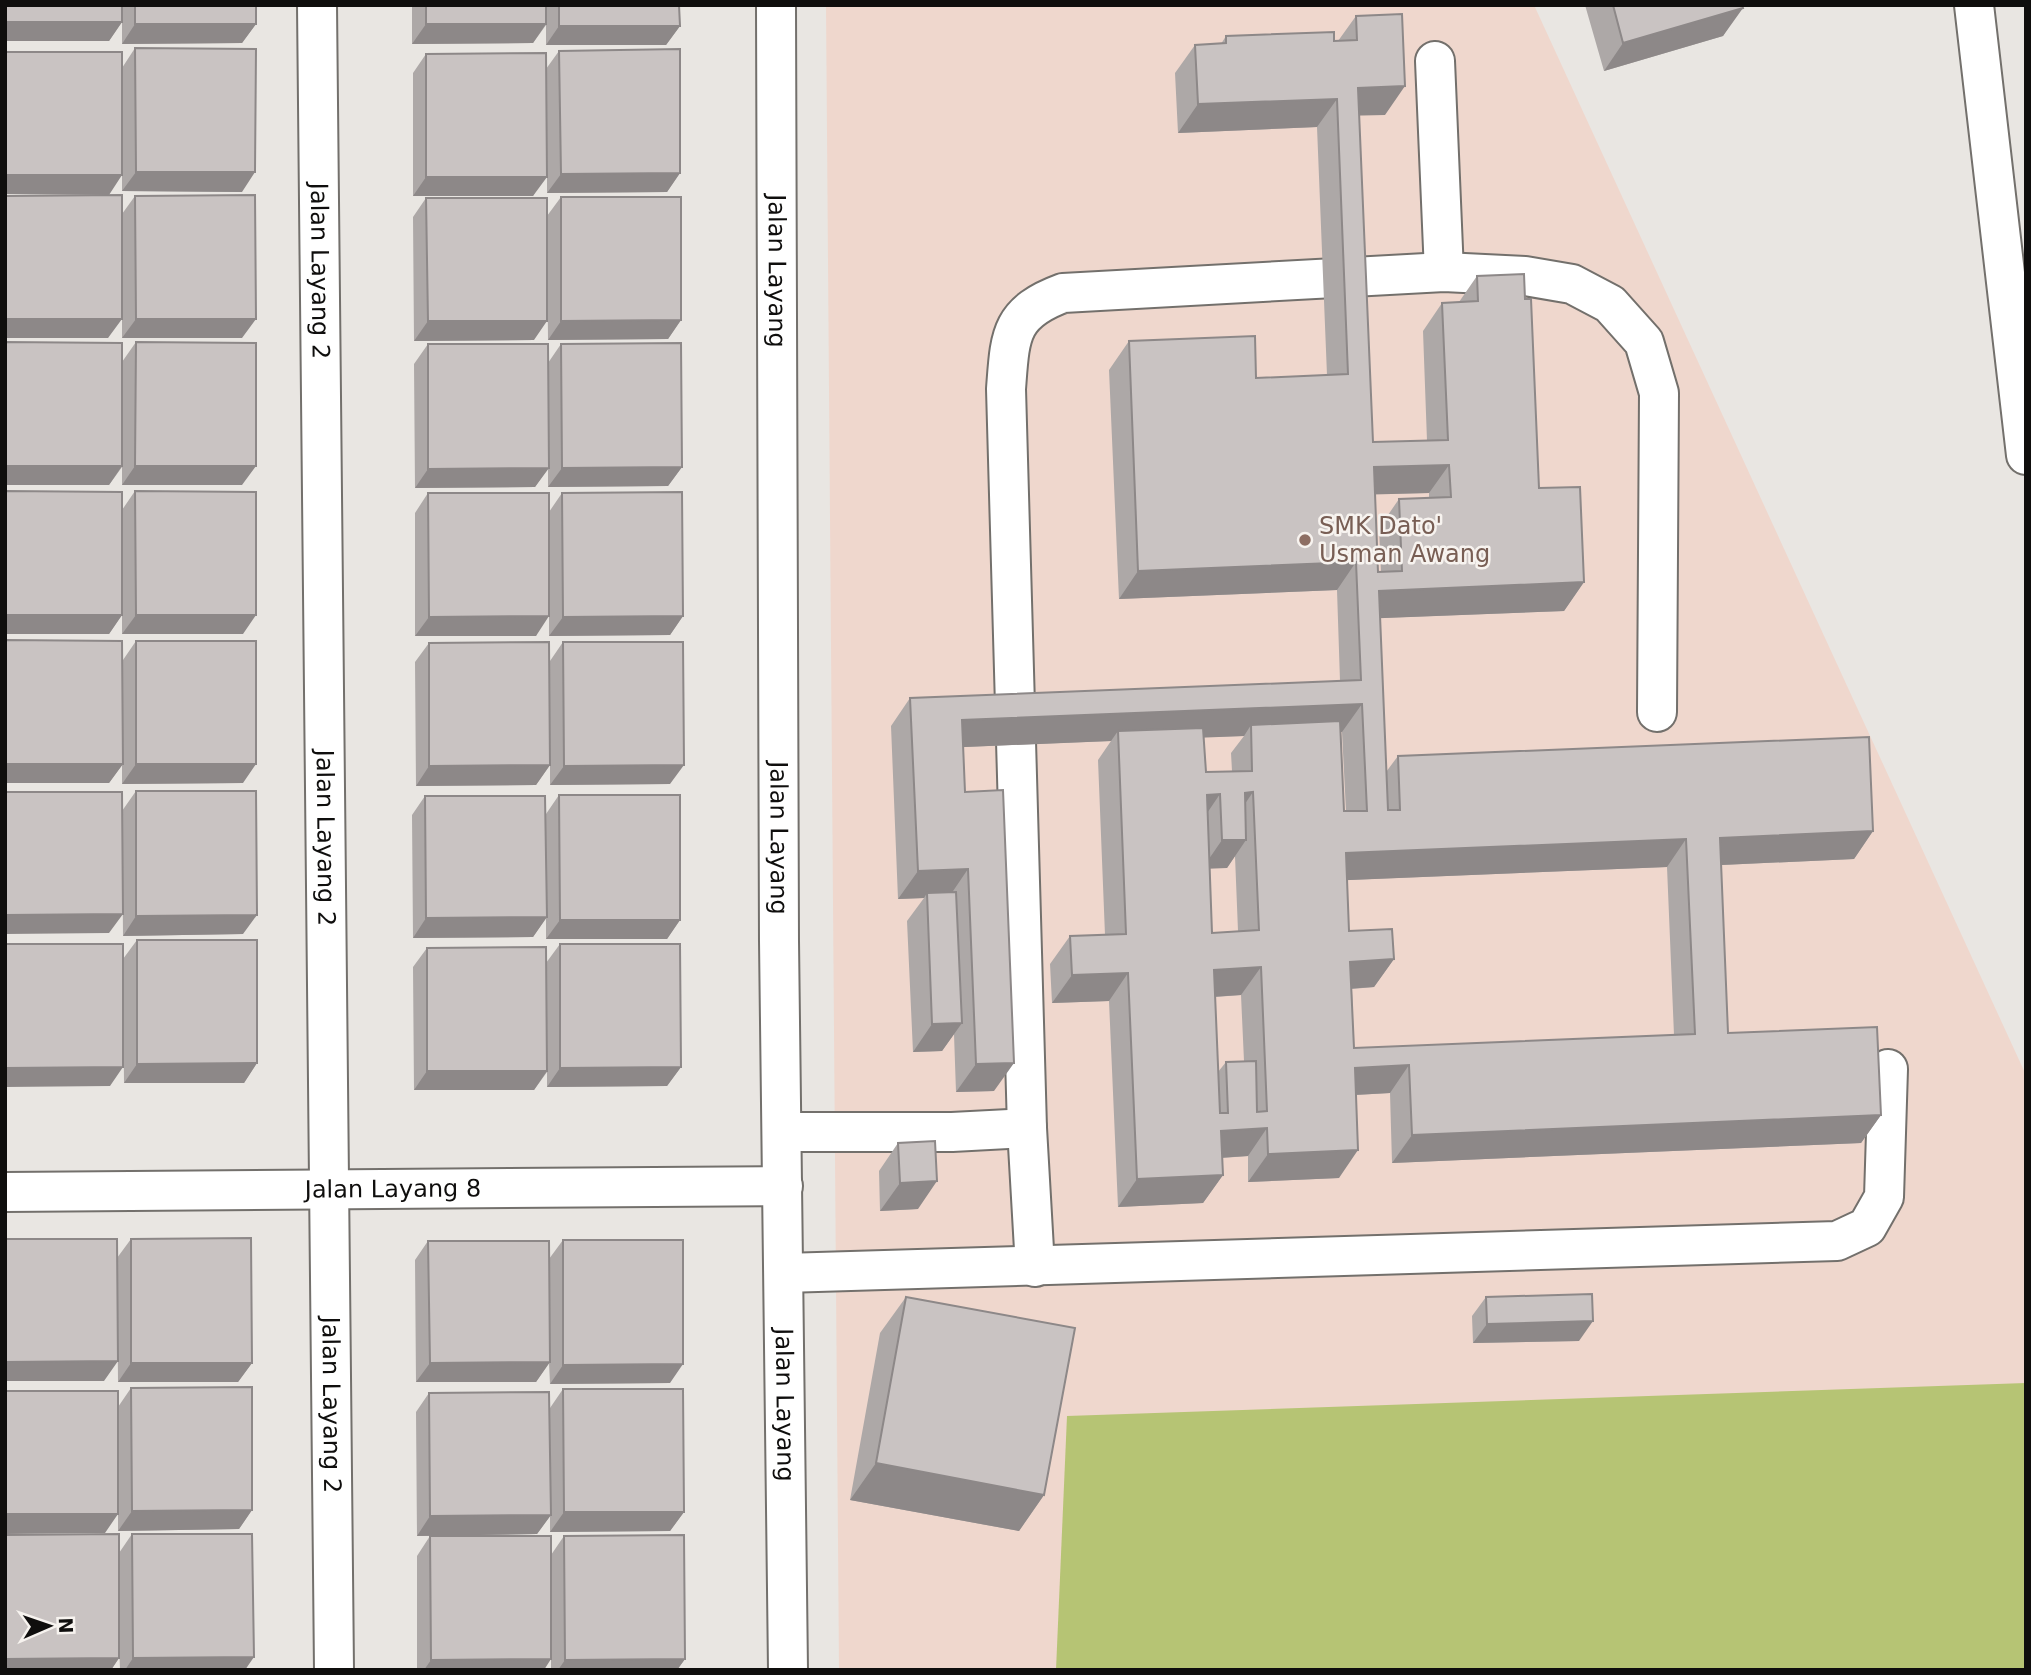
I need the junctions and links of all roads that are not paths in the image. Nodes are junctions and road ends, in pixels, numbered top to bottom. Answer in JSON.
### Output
{"nodes":[{"id":1,"x":317,"y":5,"type":"edge"},
{"id":2,"x":776,"y":5,"type":"edge"},
{"id":3,"x":1974,"y":5,"type":"edge"},
{"id":4,"x":1435,"y":61,"type":"dead end"},
{"id":5,"x":1444,"y":272,"type":"junction"},
{"id":6,"x":2026,"y":455,"type":"edge"},
{"id":7,"x":1657,"y":712,"type":"dead end"},
{"id":8,"x":1888,"y":1069,"type":"dead end"},
{"id":9,"x":1027,"y":1128,"type":"junction"},
{"id":10,"x":782,"y":1132,"type":"junction"},
{"id":11,"x":783,"y":1186,"type":"junction"},
{"id":12,"x":331,"y":1189,"type":"junction"},
{"id":13,"x":5,"y":1192,"type":"edge"},
{"id":14,"x":1035,"y":1267,"type":"junction"},
{"id":15,"x":784,"y":1273,"type":"junction"},
{"id":16,"x":334,"y":1670,"type":"edge"},
{"id":17,"x":788,"y":1670,"type":"edge"}],
"edges":[{"from":1,"to":12,"type":"street","name":"Jalan Layang 2"},
{"from":2,"to":10,"type":"street","name":"Jalan Layang"},
{"from":3,"to":6,"type":"street"},
{"from":4,"to":5,"type":"street"},
{"from":5,"to":7,"type":"street"},
{"from":5,"to":9,"type":"street"},
{"from":8,"to":14,"type":"street"},
{"from":9,"to":10,"type":"street"},
{"from":9,"to":14,"type":"street"},
{"from":10,"to":11,"type":"street","name":"Jalan Layang"},
{"from":11,"to":12,"type":"street","name":"Jalan Layang 8"},
{"from":11,"to":15,"type":"street","name":"Jalan Layang"},
{"from":12,"to":13,"type":"street","name":"Jalan Layang 8"},
{"from":12,"to":16,"type":"street","name":"Jalan Layang 2"},
{"from":14,"to":15,"type":"street"},
{"from":15,"to":17,"type":"street","name":"Jalan Layang"}]}
